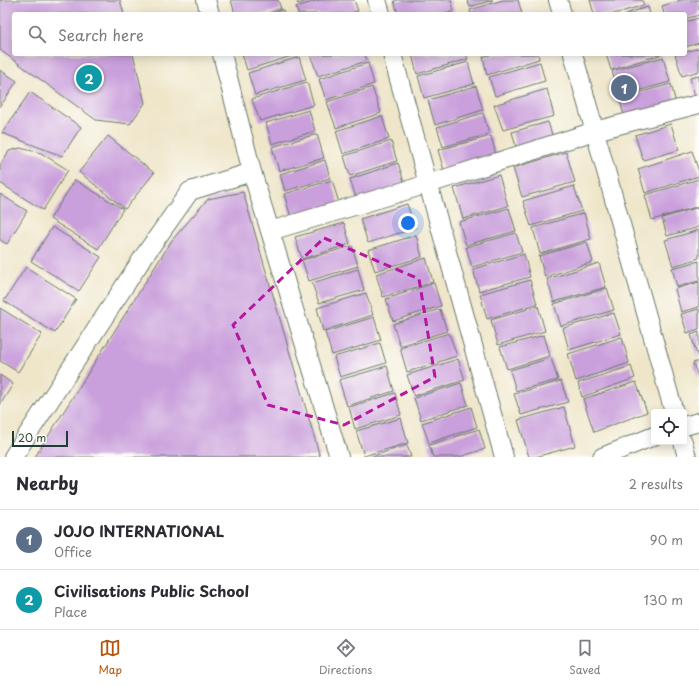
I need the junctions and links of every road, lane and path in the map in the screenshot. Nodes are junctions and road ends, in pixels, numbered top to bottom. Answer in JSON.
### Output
{"nodes":[{"id":1,"x":206,"y":0,"type":"edge"},
{"id":2,"x":377,"y":0,"type":"edge"},
{"id":3,"x":558,"y":0,"type":"edge"},
{"id":4,"x":209,"y":12,"type":"edge"},
{"id":5,"x":380,"y":12,"type":"edge"},
{"id":6,"x":561,"y":12,"type":"edge"},
{"id":7,"x":223,"y":56,"type":"edge"},
{"id":8,"x":393,"y":56,"type":"edge"},
{"id":9,"x":574,"y":56,"type":"edge"},
{"id":10,"x":699,"y":104,"type":"edge"},
{"id":11,"x":595,"y":130,"type":"junction"},
{"id":12,"x":252,"y":172,"type":"junction"},
{"id":13,"x":428,"y":184,"type":"junction"},
{"id":14,"x":270,"y":231,"type":"junction"},
{"id":15,"x":673,"y":409,"type":"edge"},
{"id":16,"x":699,"y":422,"type":"edge"},
{"id":17,"x":687,"y":425,"type":"edge"},
{"id":18,"x":651,"y":437,"type":"edge"},
{"id":19,"x":684,"y":445,"type":"edge"},
{"id":20,"x":13,"y":457,"type":"edge"},
{"id":21,"x":339,"y":457,"type":"edge"},
{"id":22,"x":504,"y":457,"type":"edge"},
{"id":23,"x":602,"y":457,"type":"edge"},
{"id":24,"x":687,"y":457,"type":"edge"}],
"edges":[{"from":1,"to":4,"type":"street"},
{"from":2,"to":5,"type":"street"},
{"from":3,"to":6,"type":"street"},
{"from":7,"to":12,"type":"street"},
{"from":8,"to":13,"type":"street"},
{"from":9,"to":11,"type":"street"},
{"from":10,"to":11,"type":"street"},
{"from":11,"to":13,"type":"street"},
{"from":11,"to":15,"type":"street"},
{"from":12,"to":14,"type":"street"},
{"from":12,"to":20,"type":"street"},
{"from":13,"to":14,"type":"street"},
{"from":13,"to":22,"type":"street"},
{"from":14,"to":21,"type":"street"},
{"from":16,"to":17,"type":"street"},
{"from":18,"to":23,"type":"street"},
{"from":19,"to":24,"type":"street"}]}
